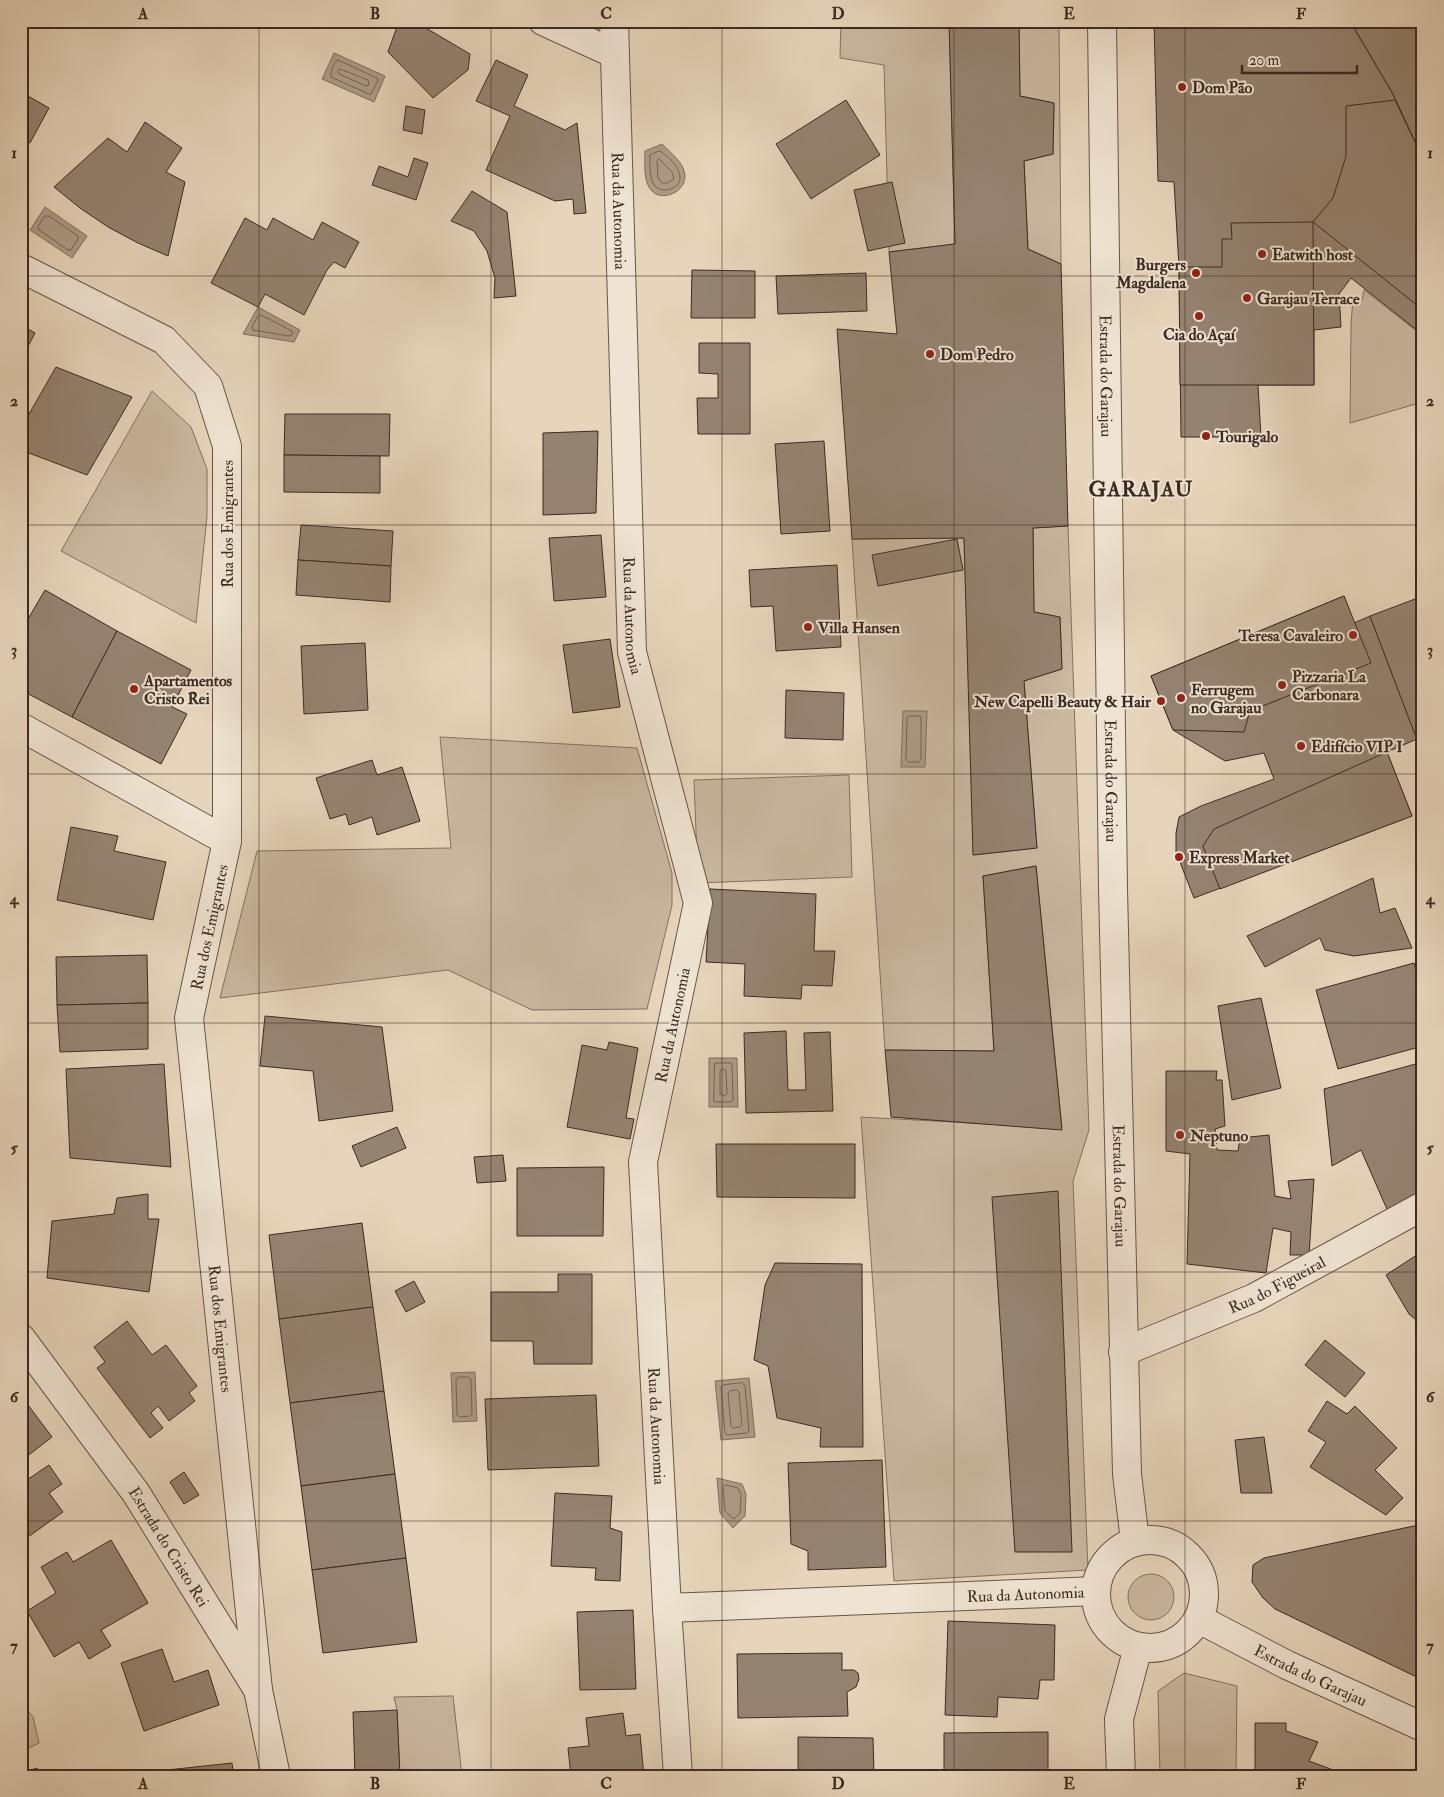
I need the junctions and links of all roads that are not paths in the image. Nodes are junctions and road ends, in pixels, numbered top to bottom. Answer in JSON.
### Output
{"nodes":[{"id":1,"x":543,"y":21,"type":"edge"},
{"id":2,"x":614,"y":21,"type":"edge"},
{"id":3,"x":1102,"y":21,"type":"edge"},
{"id":4,"x":615,"y":54,"type":"junction"},
{"id":5,"x":21,"y":268,"type":"edge"},
{"id":6,"x":21,"y":727,"type":"edge"},
{"id":7,"x":227,"y":841,"type":"junction"},
{"id":8,"x":1423,"y":1206,"type":"edge"},
{"id":9,"x":21,"y":1338,"type":"edge"},
{"id":10,"x":1123,"y":1352,"type":"junction"},
{"id":11,"x":1135,"y":1541,"type":"junction"},
{"id":12,"x":1096,"y":1591,"type":"junction"},
{"id":13,"x":667,"y":1608,"type":"junction"},
{"id":14,"x":1199,"y":1619,"type":"junction"},
{"id":15,"x":1138,"y":1647,"type":"junction"},
{"id":16,"x":258,"y":1690,"type":"junction"},
{"id":17,"x":1423,"y":1727,"type":"edge"},
{"id":18,"x":276,"y":1776,"type":"edge"},
{"id":19,"x":678,"y":1776,"type":"edge"},
{"id":20,"x":1121,"y":1776,"type":"edge"}],
"edges":[{"from":1,"to":4,"type":"street"},
{"from":2,"to":4,"type":"street","name":"Rua da Autonomia"},
{"from":3,"to":10,"type":"street","name":"Estrada do Garajau"},
{"from":4,"to":13,"type":"street","name":"Rua da Autonomia"},
{"from":5,"to":7,"type":"street","name":"Rua dos Emigrantes"},
{"from":6,"to":7,"type":"street"},
{"from":7,"to":16,"type":"street","name":"Rua dos Emigrantes"},
{"from":8,"to":10,"type":"street","name":"Rua do Figueiral"},
{"from":9,"to":16,"type":"street","name":"Estrada do Cristo Rei"},
{"from":10,"to":11,"type":"street","name":"Estrada do Garajau"},
{"from":11,"to":12,"type":"street"},
{"from":11,"to":14,"type":"street"},
{"from":12,"to":13,"type":"street","name":"Rua da Autonomia"},
{"from":12,"to":15,"type":"street"},
{"from":13,"to":19,"type":"street"},
{"from":14,"to":15,"type":"street"},
{"from":14,"to":17,"type":"street","name":"Estrada do Garajau"},
{"from":15,"to":20,"type":"street"},
{"from":16,"to":18,"type":"street","name":"Estrada do Cristo Rei"}]}
